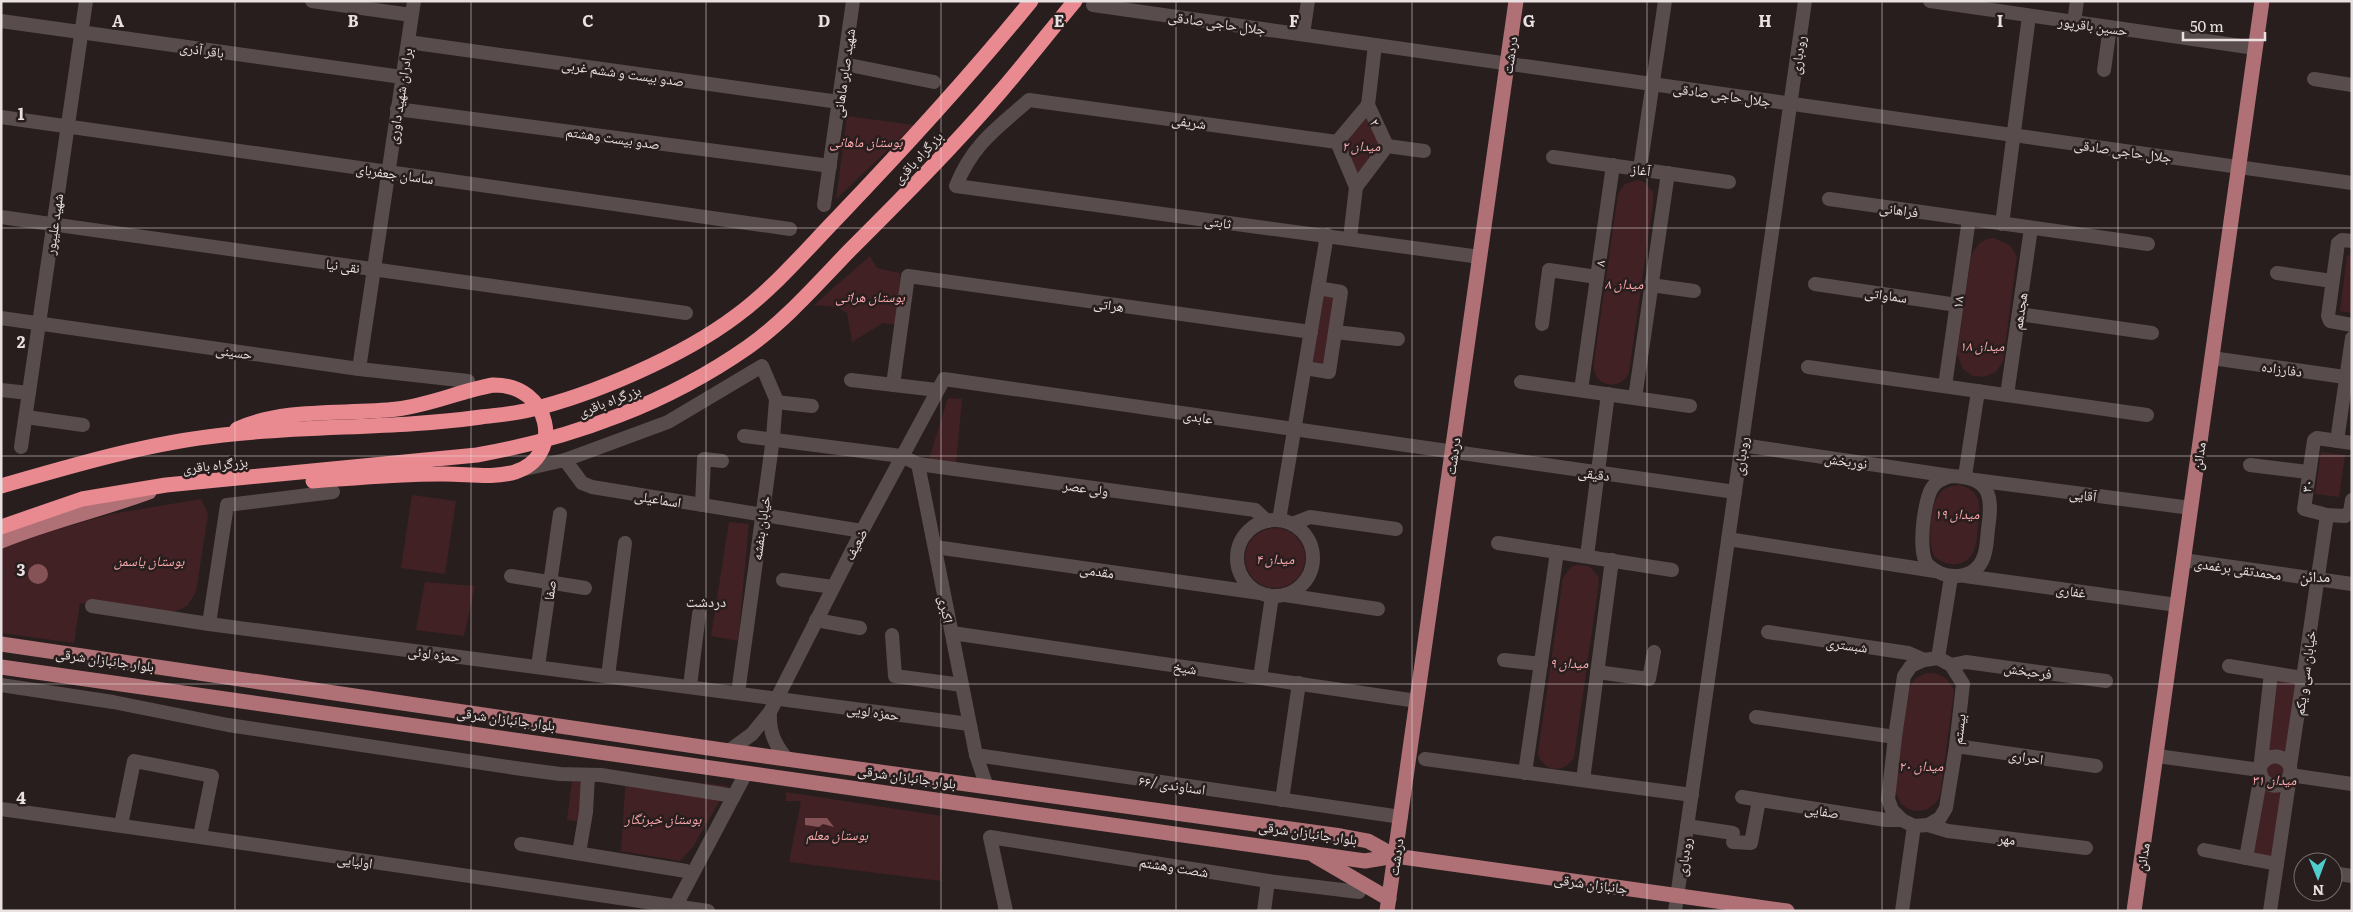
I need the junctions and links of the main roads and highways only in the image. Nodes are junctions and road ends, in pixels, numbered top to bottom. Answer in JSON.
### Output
{"nodes":[{"id":1,"x":1031,"y":1,"type":"edge"},
{"id":2,"x":1075,"y":1,"type":"edge"},
{"id":3,"x":1516,"y":1,"type":"edge"},
{"id":4,"x":2262,"y":1,"type":"edge"},
{"id":5,"x":225,"y":435,"type":"junction"},
{"id":6,"x":228,"y":479,"type":"junction"},
{"id":7,"x":166,"y":485,"type":"junction"},
{"id":8,"x":1,"y":486,"type":"edge"},
{"id":9,"x":1,"y":527,"type":"edge"},
{"id":10,"x":1,"y":541,"type":"edge"},
{"id":11,"x":1,"y":644,"type":"edge"},
{"id":12,"x":1,"y":667,"type":"edge"},
{"id":13,"x":1309,"y":852,"type":"junction"},
{"id":14,"x":1395,"y":856,"type":"junction"},
{"id":15,"x":1388,"y":905,"type":"edge"},
{"id":16,"x":1786,"y":911,"type":"edge"},
{"id":17,"x":2134,"y":911,"type":"edge"}],
"edges":[{"from":1,"to":5,"type":"highway","name":"بزرگراه باقری"},
{"from":2,"to":6,"type":"highway","name":"بزرگراه باقری"},
{"from":3,"to":14,"type":"main road","name":"دردشت"},
{"from":4,"to":17,"type":"main road","name":"مدائن"},
{"from":5,"to":6,"type":"highway"},
{"from":5,"to":8,"type":"highway","name":"بزرگراه باقری"},
{"from":6,"to":7,"type":"highway","name":"بزرگراه باقری"},
{"from":7,"to":9,"type":"highway","name":"بزرگراه باقری"},
{"from":7,"to":10,"type":"main road"},
{"from":11,"to":14,"type":"main road","name":"بلوار جانبازان شرقی"},
{"from":12,"to":13,"type":"main road","name":"بلوار جانبازان شرقی"},
{"from":13,"to":14,"type":"main road","name":"بلوار جانبازان شرقی"},
{"from":13,"to":15,"type":"main road"},
{"from":14,"to":15,"type":"main road","name":"دردشت"},
{"from":14,"to":16,"type":"main road","name":"جانبازان شرقی"}]}
